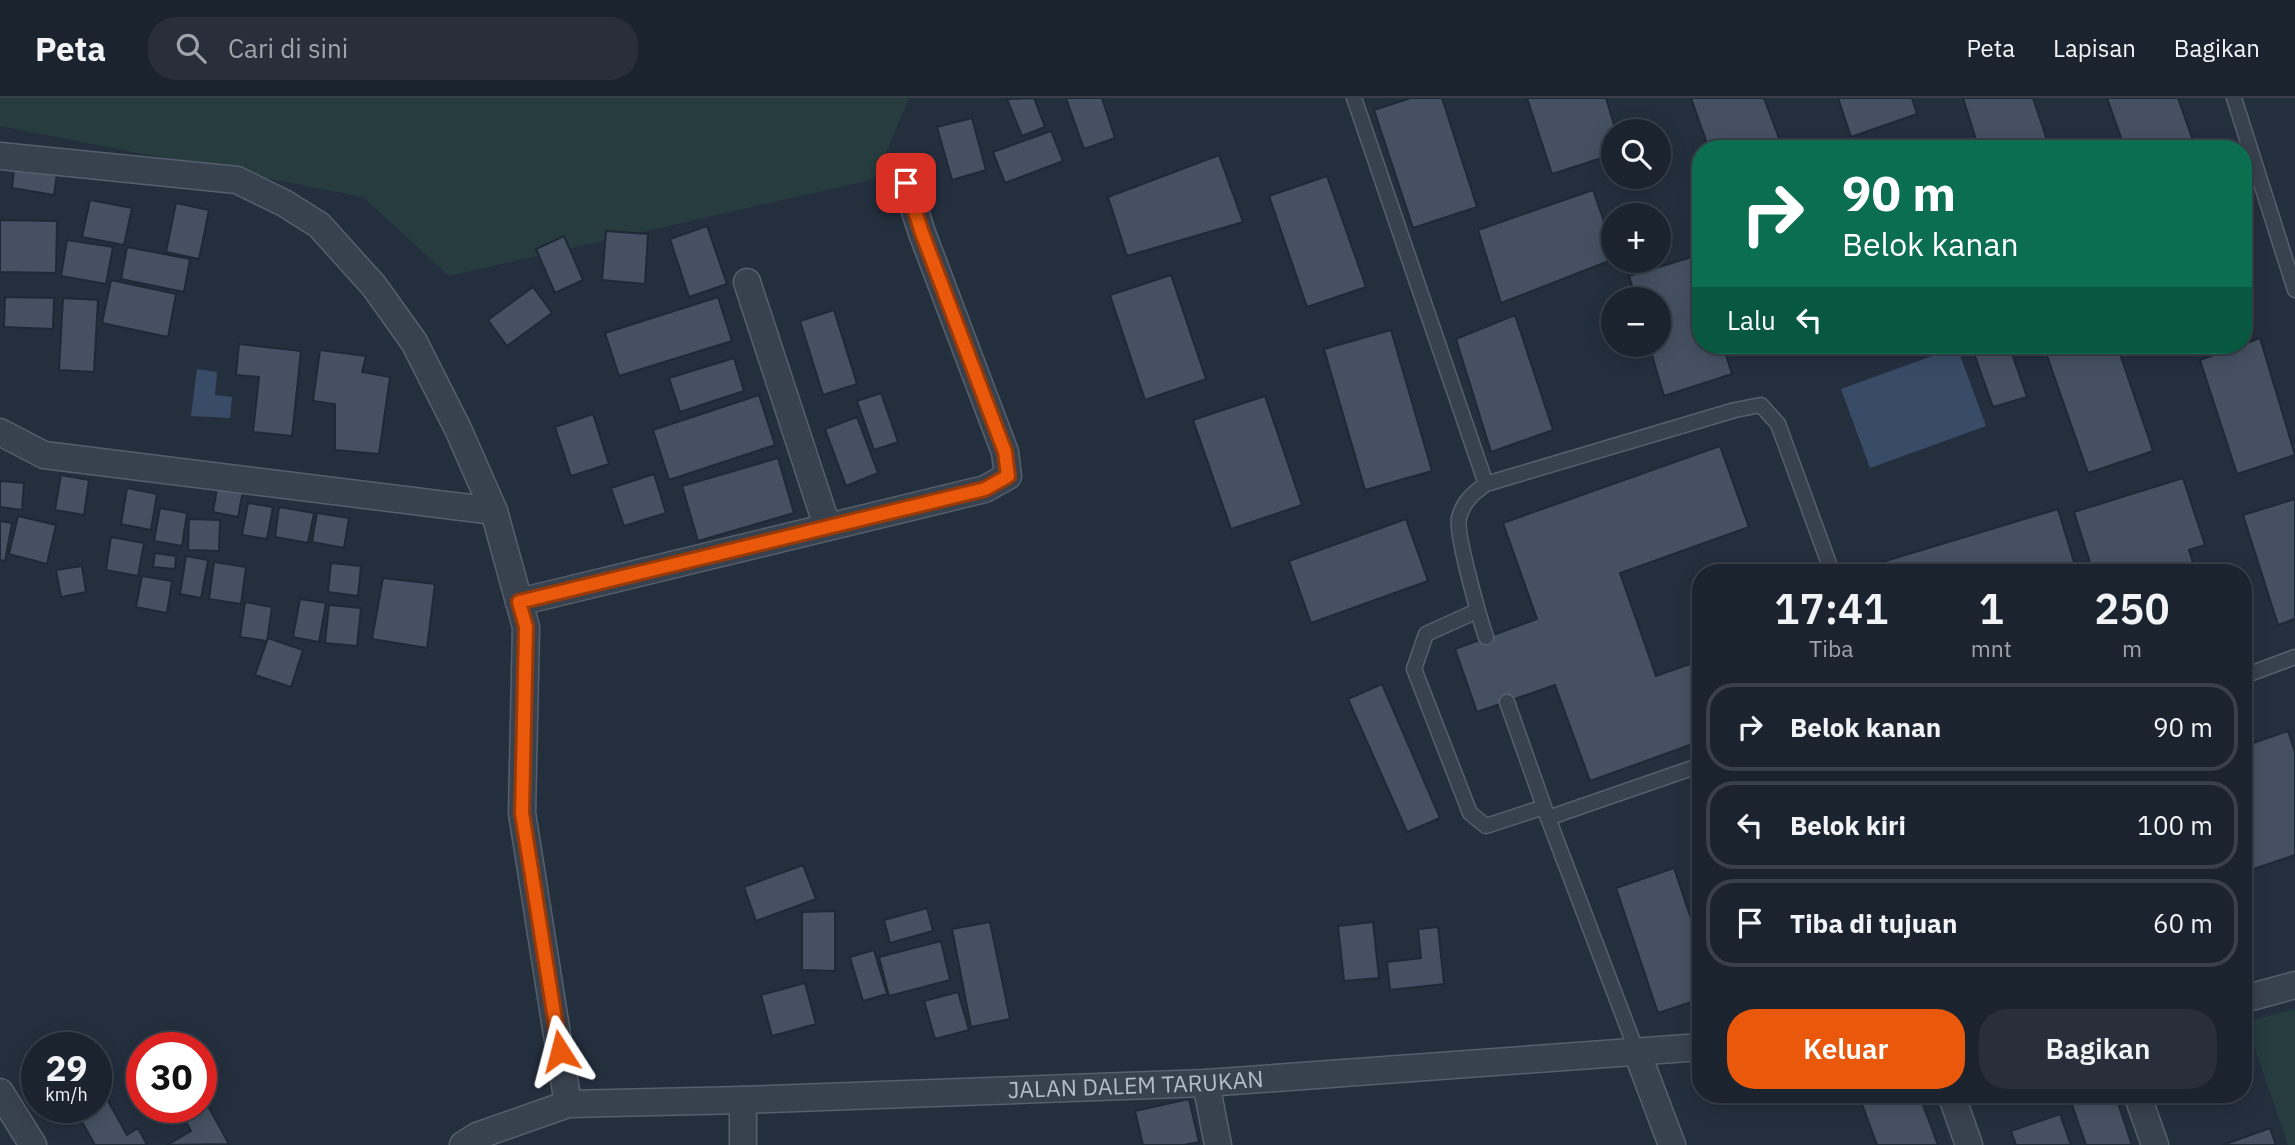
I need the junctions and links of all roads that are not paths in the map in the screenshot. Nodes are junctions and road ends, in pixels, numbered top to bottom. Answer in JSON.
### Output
{"nodes":[{"id":1,"x":1354,"y":98,"type":"edge"},
{"id":2,"x":2234,"y":98,"type":"edge"},
{"id":3,"x":2247,"y":140,"type":"edge"},
{"id":4,"x":2252,"y":155,"type":"edge"},
{"id":5,"x":0,"y":156,"type":"edge"},
{"id":6,"x":906,"y":183,"type":"dead end"},
{"id":7,"x":747,"y":282,"type":"dead end"},
{"id":8,"x":2295,"y":290,"type":"edge"},
{"id":9,"x":0,"y":432,"type":"edge"},
{"id":10,"x":1486,"y":484,"type":"junction"},
{"id":11,"x":494,"y":511,"type":"junction"},
{"id":12,"x":827,"y":526,"type":"junction"},
{"id":13,"x":1829,"y":564,"type":"edge"},
{"id":14,"x":519,"y":602,"type":"junction"},
{"id":15,"x":1477,"y":611,"type":"junction"},
{"id":16,"x":1486,"y":637,"type":"dead end"},
{"id":17,"x":2295,"y":657,"type":"edge"},
{"id":18,"x":2252,"y":673,"type":"edge"},
{"id":19,"x":1507,"y":702,"type":"dead end"},
{"id":20,"x":1692,"y":768,"type":"edge"},
{"id":21,"x":1546,"y":812,"type":"junction"},
{"id":22,"x":2295,"y":985,"type":"edge"},
{"id":23,"x":2252,"y":997,"type":"edge"},
{"id":24,"x":1692,"y":1048,"type":"edge"},
{"id":25,"x":1637,"y":1052,"type":"junction"},
{"id":26,"x":1206,"y":1083,"type":"junction"},
{"id":27,"x":0,"y":1092,"type":"edge"},
{"id":28,"x":743,"y":1100,"type":"junction"},
{"id":29,"x":1954,"y":1103,"type":"edge"},
{"id":30,"x":2140,"y":1103,"type":"edge"},
{"id":31,"x":568,"y":1104,"type":"junction"},
{"id":32,"x":33,"y":1145,"type":"edge"},
{"id":33,"x":463,"y":1145,"type":"edge"},
{"id":34,"x":743,"y":1145,"type":"edge"},
{"id":35,"x":1218,"y":1145,"type":"edge"},
{"id":36,"x":1672,"y":1145,"type":"edge"},
{"id":37,"x":1969,"y":1145,"type":"edge"},
{"id":38,"x":2155,"y":1145,"type":"edge"}],
"edges":[{"from":1,"to":10,"type":"lane"},
{"from":2,"to":3,"type":"lane"},
{"from":4,"to":8,"type":"lane"},
{"from":5,"to":11,"type":"street"},
{"from":6,"to":12,"type":"street"},
{"from":7,"to":12,"type":"street"},
{"from":9,"to":11,"type":"street"},
{"from":10,"to":13,"type":"lane"},
{"from":10,"to":15,"type":"lane"},
{"from":11,"to":14,"type":"street"},
{"from":12,"to":14,"type":"street"},
{"from":14,"to":31,"type":"street"},
{"from":15,"to":16,"type":"lane"},
{"from":15,"to":21,"type":"lane"},
{"from":17,"to":18,"type":"lane"},
{"from":19,"to":21,"type":"lane"},
{"from":20,"to":21,"type":"lane"},
{"from":21,"to":25,"type":"lane"},
{"from":22,"to":23,"type":"street"},
{"from":24,"to":25,"type":"street","name":"JALAN DALEM TARUKAN"},
{"from":25,"to":26,"type":"street","name":"JALAN DALEM TARUKAN"},
{"from":25,"to":36,"type":"street"},
{"from":26,"to":28,"type":"street","name":"JALAN DALEM TARUKAN"},
{"from":26,"to":35,"type":"street"},
{"from":27,"to":32,"type":"street"},
{"from":28,"to":31,"type":"street","name":"JALAN DALEM TARUKAN"},
{"from":28,"to":34,"type":"street"},
{"from":29,"to":37,"type":"street"},
{"from":30,"to":38,"type":"street"},
{"from":31,"to":33,"type":"street","name":"JALAN DALEM TARUKAN"}]}
